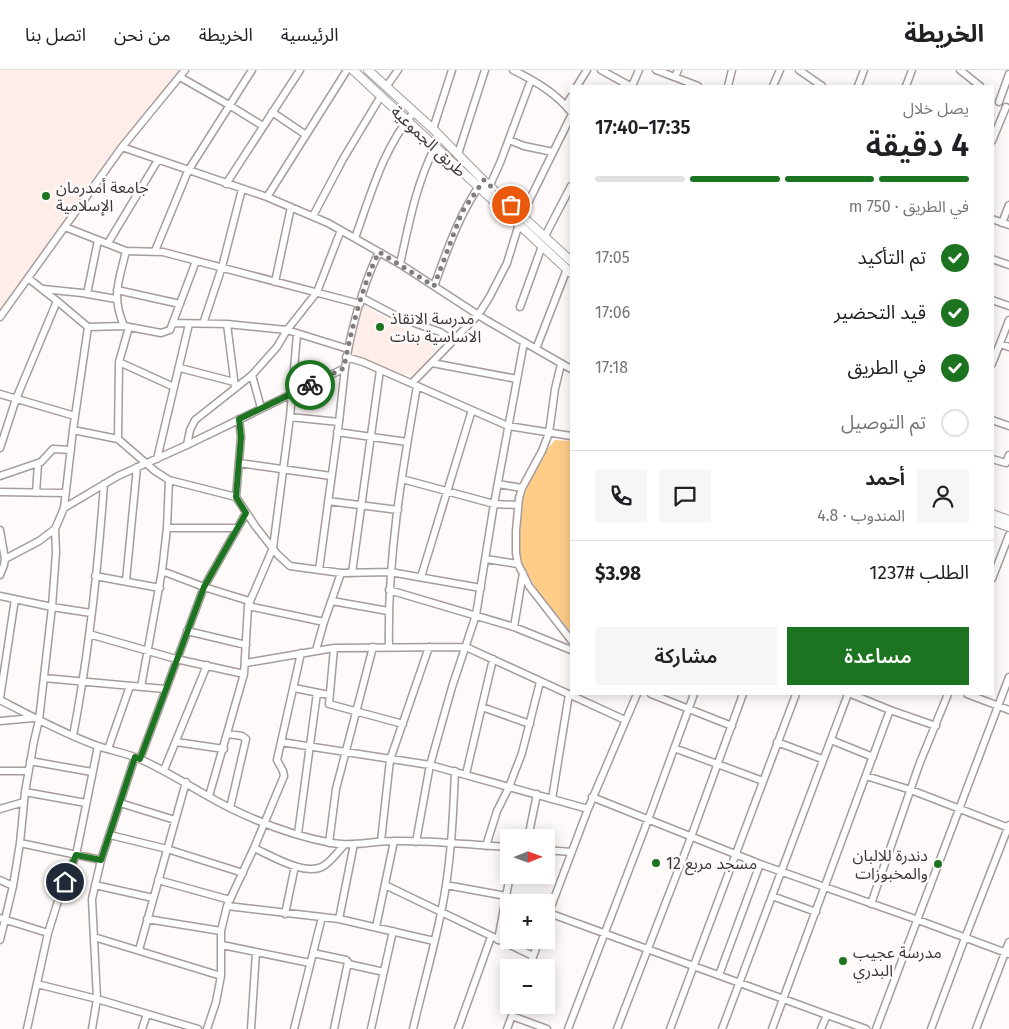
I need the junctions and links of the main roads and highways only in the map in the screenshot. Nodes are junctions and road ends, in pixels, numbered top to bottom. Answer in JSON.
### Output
{"nodes":[{"id":1,"x":353,"y":70,"type":"edge"},
{"id":2,"x":368,"y":70,"type":"edge"},
{"id":3,"x":484,"y":184,"type":"junction"},
{"id":4,"x":570,"y":258,"type":"edge"},
{"id":5,"x":569,"y":271,"type":"edge"},
{"id":6,"x":994,"y":515,"type":"edge"},
{"id":7,"x":1009,"y":520,"type":"edge"},
{"id":8,"x":994,"y":522,"type":"edge"},
{"id":9,"x":1009,"y":527,"type":"edge"}],
"edges":[{"from":1,"to":3,"type":"main road","name":"طريق الجموعية"},
{"from":2,"to":3,"type":"main road","name":"طريق الجموعية"},
{"from":3,"to":4,"type":"main road","name":"طريق الجموعية"},
{"from":3,"to":5,"type":"main road","name":"طريق الجموعية"},
{"from":6,"to":7,"type":"main road"},
{"from":8,"to":9,"type":"main road"}]}
